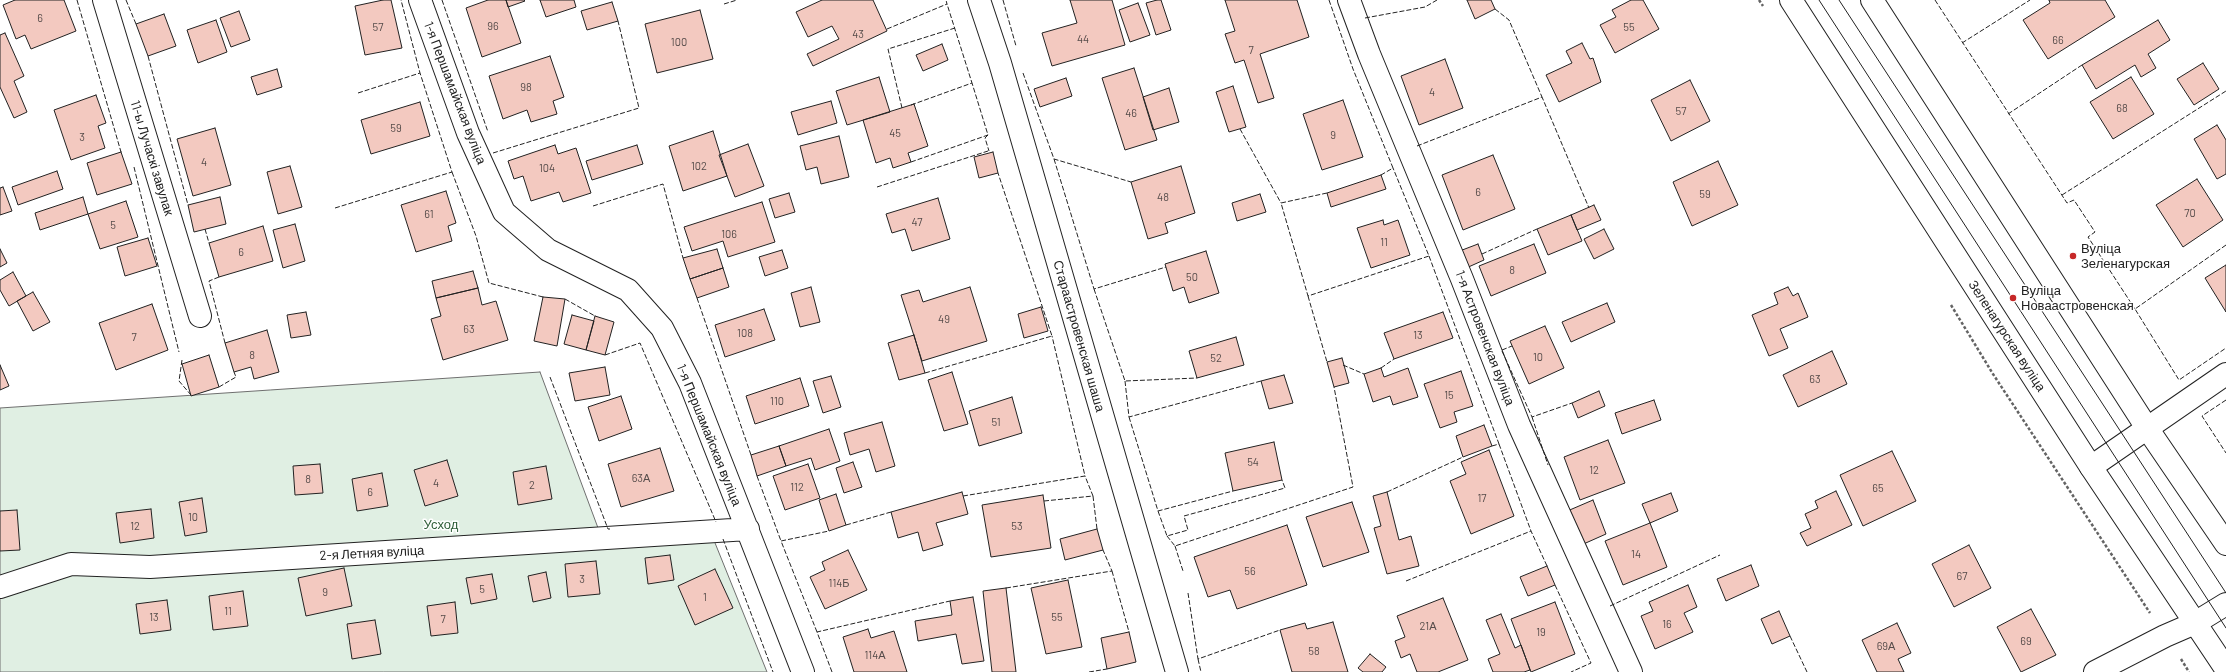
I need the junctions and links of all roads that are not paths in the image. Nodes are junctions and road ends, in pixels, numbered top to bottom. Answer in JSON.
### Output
{"nodes":[{"id":1,"x":104,"y":0,"type":"edge"},
{"id":2,"x":420,"y":0,"type":"edge"},
{"id":3,"x":979,"y":0,"type":"edge"},
{"id":4,"x":1349,"y":0,"type":"edge"},
{"id":5,"x":1791,"y":0,"type":"edge"},
{"id":6,"x":1872,"y":0,"type":"edge"},
{"id":7,"x":200,"y":316,"type":"dead end"},
{"id":8,"x":2226,"y":374,"type":"edge"},
{"id":9,"x":2147,"y":428,"type":"junction"},
{"id":10,"x":2091,"y":467,"type":"junction"},
{"id":11,"x":748,"y":529,"type":"junction"},
{"id":12,"x":2226,"y":544,"type":"edge"},
{"id":13,"x":0,"y":586,"type":"edge"},
{"id":14,"x":2226,"y":604,"type":"edge"},
{"id":15,"x":2195,"y":623,"type":"junction"},
{"id":16,"x":2226,"y":669,"type":"edge"},
{"id":17,"x":803,"y":672,"type":"edge"},
{"id":18,"x":1177,"y":672,"type":"edge"},
{"id":19,"x":1631,"y":672,"type":"edge"},
{"id":20,"x":2095,"y":672,"type":"edge"}],
"edges":[{"from":1,"to":7,"type":"street","name":"11-ы Лучаскі завулак"},
{"from":2,"to":11,"type":"street","name":"1-я Першамайская вуліца"},
{"from":3,"to":18,"type":"street","name":"Стараастровенская шаша"},
{"from":4,"to":19,"type":"street","name":"1-я Астровенская вуліца"},
{"from":5,"to":10,"type":"street","name":"Зеленагурская вуліца"},
{"from":6,"to":9,"type":"street"},
{"from":8,"to":9,"type":"street"},
{"from":9,"to":10,"type":"street"},
{"from":9,"to":12,"type":"street"},
{"from":10,"to":15,"type":"street","name":"Зеленагурская вуліца"},
{"from":11,"to":13,"type":"street","name":"2-я Летняя вуліца"},
{"from":11,"to":17,"type":"street","name":"1-я Першамайская вуліца"},
{"from":14,"to":15,"type":"street"},
{"from":15,"to":16,"type":"street","name":"Зеленагурская вуліца"},
{"from":15,"to":20,"type":"street"}]}
